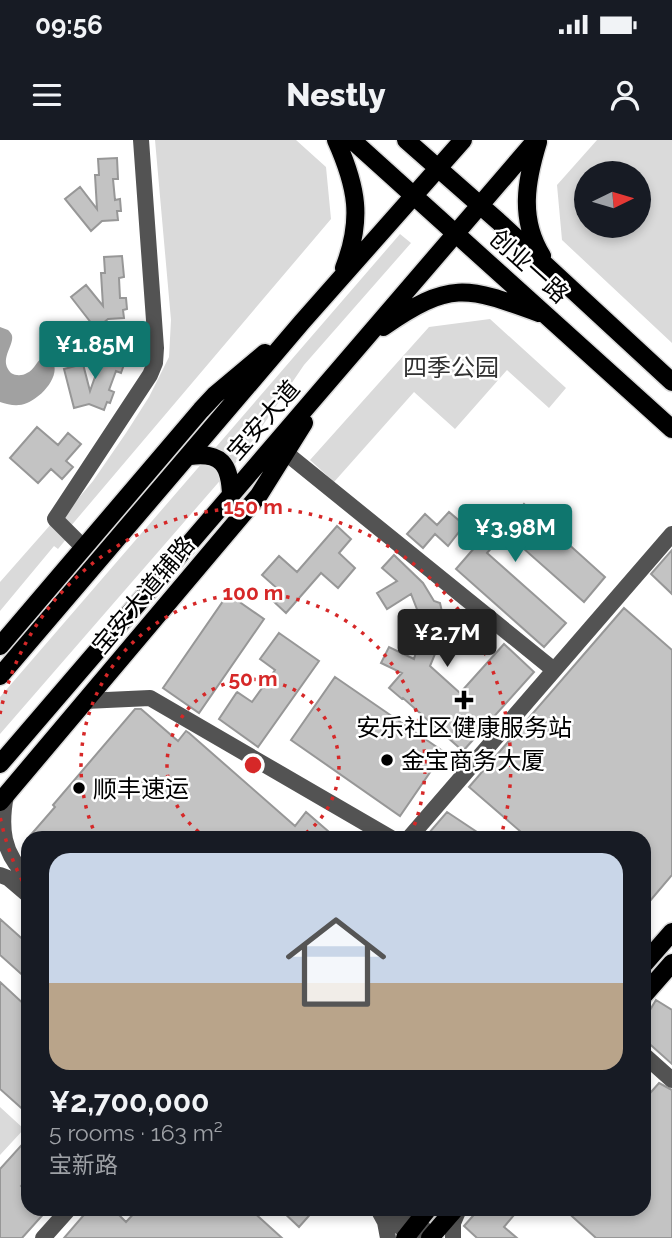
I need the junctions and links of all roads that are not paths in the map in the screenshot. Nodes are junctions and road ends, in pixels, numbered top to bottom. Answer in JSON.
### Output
{"nodes":[{"id":1,"x":141,"y":140,"type":"edge"},
{"id":2,"x":336,"y":140,"type":"edge"},
{"id":3,"x":352,"y":140,"type":"edge"},
{"id":4,"x":406,"y":140,"type":"edge"},
{"id":5,"x":463,"y":140,"type":"edge"},
{"id":6,"x":537,"y":140,"type":"edge"},
{"id":7,"x":438,"y":168,"type":"junction"},
{"id":8,"x":414,"y":196,"type":"junction"},
{"id":9,"x":481,"y":205,"type":"junction"},
{"id":10,"x":455,"y":233,"type":"junction"},
{"id":11,"x":555,"y":273,"type":"junction"},
{"id":12,"x":338,"y":281,"type":"junction"},
{"id":13,"x":548,"y":316,"type":"junction"},
{"id":14,"x":302,"y":321,"type":"junction"},
{"id":15,"x":363,"y":340,"type":"junction"},
{"id":16,"x":334,"y":375,"type":"junction"},
{"id":17,"x":672,"y":382,"type":"edge"},
{"id":18,"x":672,"y":429,"type":"edge"},
{"id":19,"x":286,"y":453,"type":"junction"},
{"id":20,"x":190,"y":456,"type":"junction"},
{"id":21,"x":231,"y":495,"type":"junction"},
{"id":22,"x":672,"y":534,"type":"edge"},
{"id":23,"x":83,"y":547,"type":"junction"},
{"id":24,"x":0,"y":646,"type":"edge"},
{"id":25,"x":554,"y":670,"type":"junction"},
{"id":26,"x":0,"y":676,"type":"edge"},
{"id":27,"x":85,"y":701,"type":"junction"},
{"id":28,"x":0,"y":764,"type":"edge"},
{"id":29,"x":3,"y":798,"type":"edge"},
{"id":30,"x":375,"y":831,"type":"edge"},
{"id":31,"x":415,"y":831,"type":"edge"},
{"id":32,"x":21,"y":869,"type":"edge"},
{"id":33,"x":0,"y":875,"type":"edge"},
{"id":34,"x":21,"y":889,"type":"edge"},
{"id":35,"x":672,"y":932,"type":"edge"},
{"id":36,"x":651,"y":956,"type":"edge"},
{"id":37,"x":672,"y":962,"type":"edge"},
{"id":38,"x":651,"y":987,"type":"edge"},
{"id":39,"x":651,"y":1061,"type":"edge"},
{"id":40,"x":672,"y":1080,"type":"edge"},
{"id":41,"x":63,"y":1216,"type":"edge"},
{"id":42,"x":382,"y":1216,"type":"edge"},
{"id":43,"x":392,"y":1216,"type":"edge"},
{"id":44,"x":451,"y":1216,"type":"edge"},
{"id":45,"x":455,"y":1216,"type":"edge"},
{"id":46,"x":414,"y":1228,"type":"edge"},
{"id":47,"x":432,"y":1237,"type":"edge"},
{"id":48,"x":43,"y":1238,"type":"edge"},
{"id":49,"x":388,"y":1238,"type":"edge"},
{"id":50,"x":453,"y":1238,"type":"edge"}],
"edges":[{"from":1,"to":23,"type":"street"},
{"from":2,"to":12,"type":"main road"},
{"from":3,"to":8,"type":"main road","name":"创业一路"},
{"from":4,"to":7,"type":"main road","name":"创业一路"},
{"from":5,"to":7,"type":"main road","name":"宝安大道"},
{"from":6,"to":9,"type":"main road","name":"宝安大道"},
{"from":6,"to":11,"type":"main road"},
{"from":7,"to":8,"type":"main road","name":"宝安大道"},
{"from":7,"to":9,"type":"main road","name":"创业一路"},
{"from":8,"to":10,"type":"main road","name":"创业一路"},
{"from":8,"to":12,"type":"main road","name":"宝安大道"},
{"from":9,"to":10,"type":"main road","name":"宝安大道"},
{"from":9,"to":11,"type":"main road","name":"创业一路"},
{"from":10,"to":13,"type":"main road","name":"创业一路"},
{"from":10,"to":15,"type":"main road","name":"宝安大道"},
{"from":11,"to":17,"type":"main road","name":"创业一路"},
{"from":12,"to":14,"type":"main road","name":"宝安大道"},
{"from":13,"to":15,"type":"main road"},
{"from":13,"to":18,"type":"main road","name":"创业一路"},
{"from":14,"to":20,"type":"main road","name":"宝安大道"},
{"from":14,"to":23,"type":"main road"},
{"from":15,"to":16,"type":"main road","name":"宝安大道"},
{"from":16,"to":19,"type":"main road","name":"宝安大道辅路"},
{"from":16,"to":21,"type":"main road","name":"宝安大道"},
{"from":19,"to":25,"type":"street"},
{"from":19,"to":27,"type":"main road","name":"宝安大道辅路"},
{"from":20,"to":21,"type":"main road"},
{"from":20,"to":26,"type":"main road","name":"宝安大道"},
{"from":21,"to":28,"type":"main road","name":"宝安大道"},
{"from":22,"to":25,"type":"street"},
{"from":23,"to":24,"type":"main road"},
{"from":25,"to":31,"type":"street"},
{"from":27,"to":29,"type":"main road","name":"宝安大道辅路"},
{"from":27,"to":30,"type":"street"},
{"from":29,"to":32,"type":"street"},
{"from":33,"to":34,"type":"street"},
{"from":35,"to":36,"type":"main road"},
{"from":37,"to":38,"type":"main road"},
{"from":39,"to":40,"type":"street"},
{"from":41,"to":48,"type":"street"},
{"from":42,"to":49,"type":"street"},
{"from":43,"to":46,"type":"street"},
{"from":44,"to":47,"type":"main road"},
{"from":45,"to":50,"type":"street"},
{"from":46,"to":47,"type":"street"}]}
